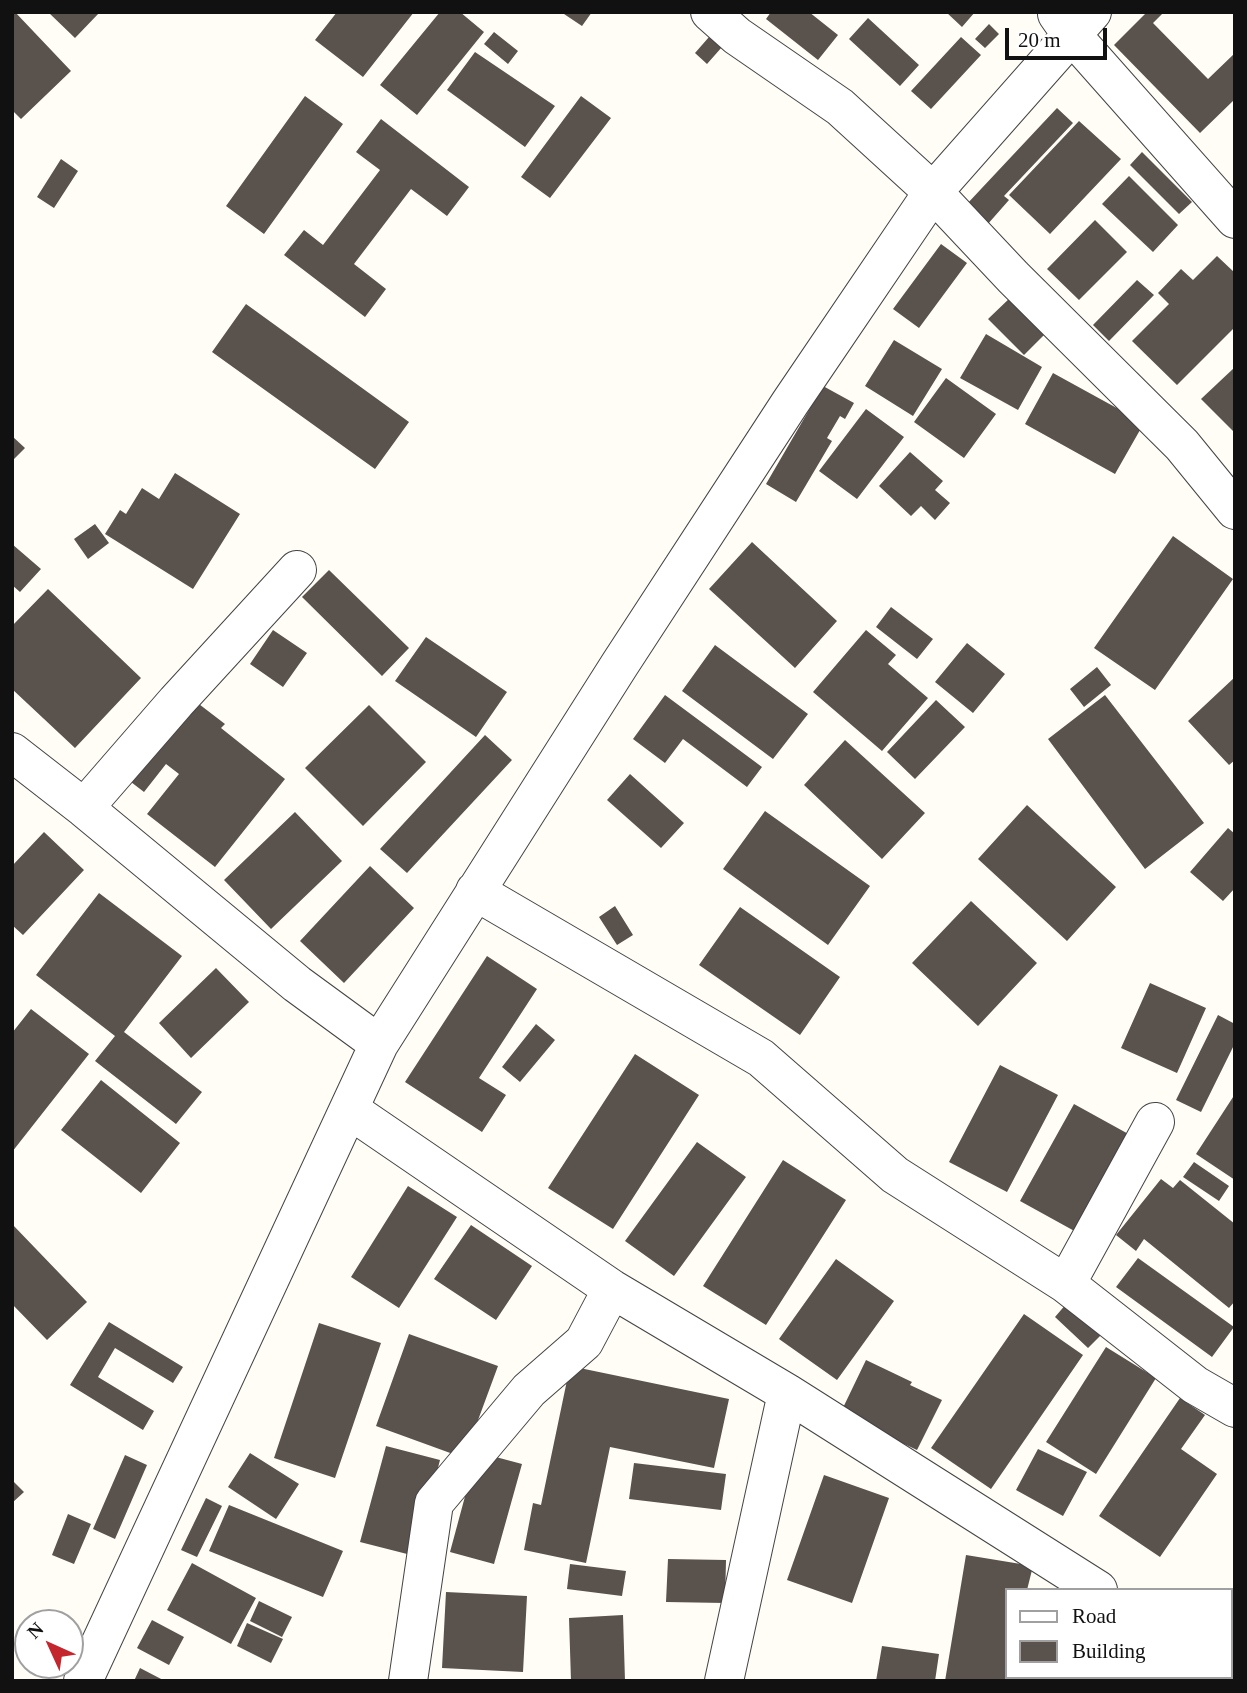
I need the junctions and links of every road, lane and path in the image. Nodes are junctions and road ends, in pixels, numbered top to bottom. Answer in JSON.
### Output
{"nodes":[{"id":1,"x":710,"y":12,"type":"edge"},
{"id":2,"x":1073,"y":19,"type":"edge"},
{"id":3,"x":933,"y":192,"type":"junction"},
{"id":4,"x":1235,"y":219,"type":"edge"},
{"id":5,"x":1235,"y":510,"type":"edge"},
{"id":6,"x":297,"y":570,"type":"dead end"},
{"id":7,"x":12,"y":752,"type":"edge"},
{"id":8,"x":84,"y":808,"type":"junction"},
{"id":9,"x":475,"y":891,"type":"junction"},
{"id":10,"x":379,"y":1044,"type":"junction"},
{"id":11,"x":350,"y":1110,"type":"junction"},
{"id":12,"x":1155,"y":1122,"type":"dead end"},
{"id":13,"x":1066,"y":1284,"type":"junction"},
{"id":14,"x":612,"y":1289,"type":"junction"},
{"id":15,"x":787,"y":1393,"type":"junction"},
{"id":16,"x":1235,"y":1408,"type":"edge"},
{"id":17,"x":1095,"y":1588,"type":"edge"},
{"id":18,"x":83,"y":1681,"type":"edge"},
{"id":19,"x":408,"y":1681,"type":"edge"},
{"id":20,"x":724,"y":1681,"type":"edge"}],
"edges":[{"from":1,"to":3,"type":"street"},
{"from":2,"to":3,"type":"street"},
{"from":2,"to":4,"type":"street"},
{"from":3,"to":5,"type":"street"},
{"from":3,"to":9,"type":"street"},
{"from":6,"to":8,"type":"street"},
{"from":7,"to":8,"type":"street"},
{"from":8,"to":10,"type":"street"},
{"from":9,"to":10,"type":"street"},
{"from":9,"to":13,"type":"street"},
{"from":10,"to":11,"type":"street"},
{"from":11,"to":14,"type":"street"},
{"from":11,"to":18,"type":"street"},
{"from":12,"to":13,"type":"street"},
{"from":13,"to":16,"type":"street"},
{"from":14,"to":15,"type":"street"},
{"from":14,"to":19,"type":"street"},
{"from":15,"to":17,"type":"street"},
{"from":15,"to":20,"type":"street"}]}
